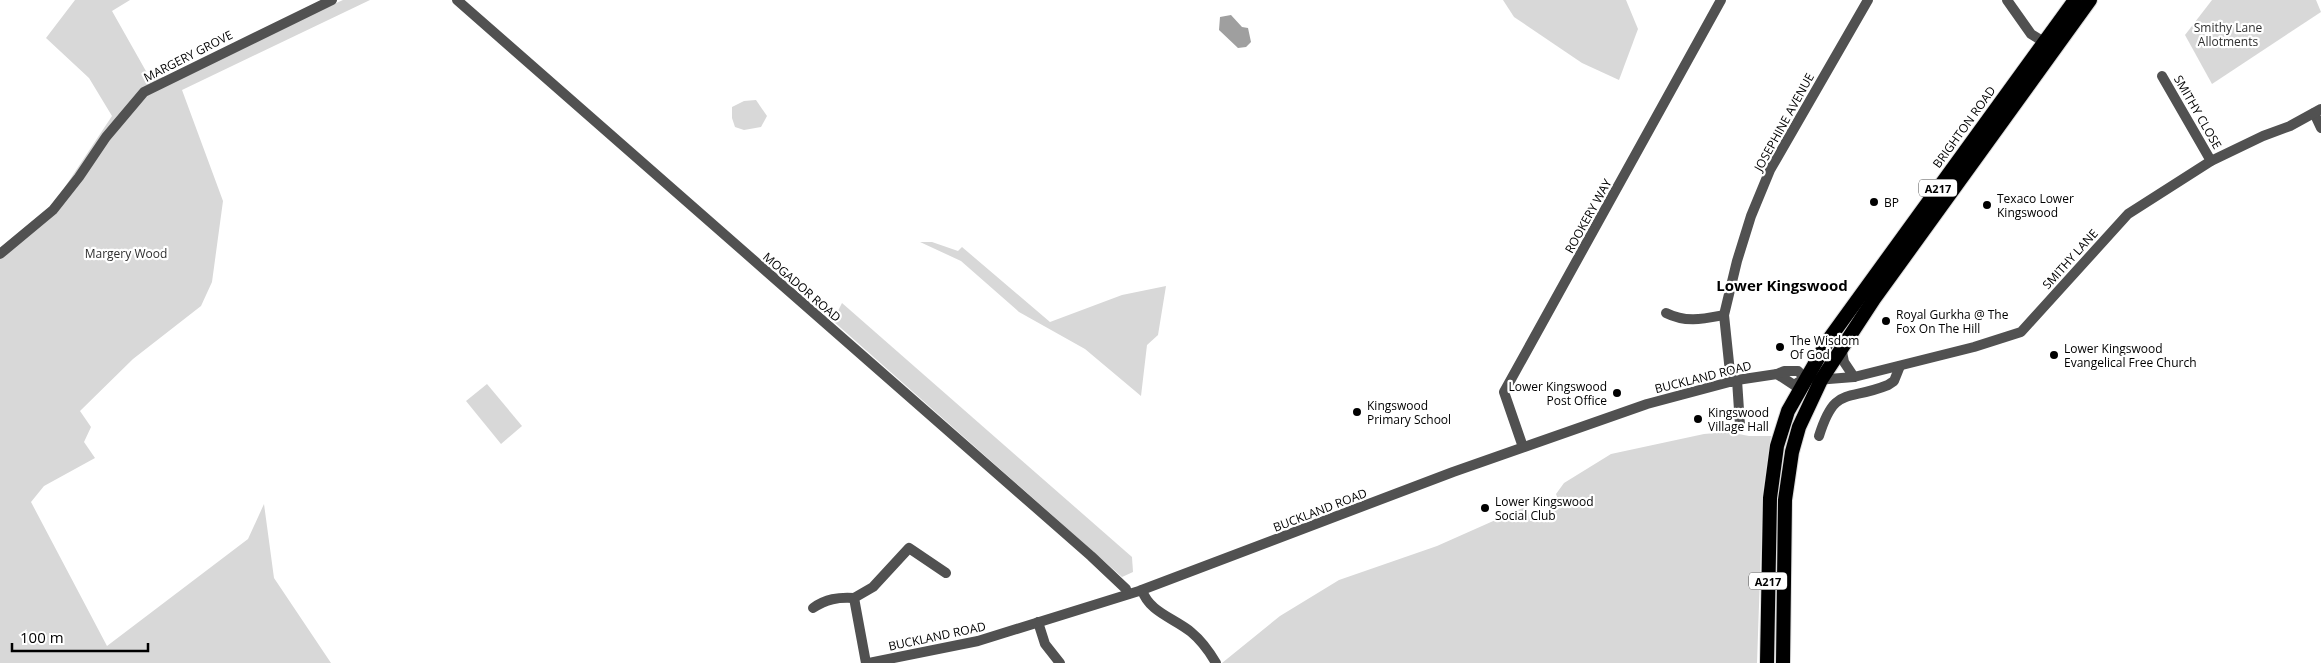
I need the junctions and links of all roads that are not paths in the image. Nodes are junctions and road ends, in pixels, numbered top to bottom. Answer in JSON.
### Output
{"nodes":[{"id":1,"x":332,"y":0,"type":"edge"},
{"id":2,"x":457,"y":0,"type":"edge"},
{"id":3,"x":1721,"y":0,"type":"edge"},
{"id":4,"x":1868,"y":0,"type":"edge"},
{"id":5,"x":2007,"y":0,"type":"edge"},
{"id":6,"x":2075,"y":0,"type":"edge"},
{"id":7,"x":2090,"y":0,"type":"edge"},
{"id":8,"x":2044,"y":42,"type":"junction"},
{"id":9,"x":2162,"y":76,"type":"dead end"},
{"id":10,"x":2318,"y":111,"type":"edge"},
{"id":11,"x":2321,"y":128,"type":"edge"},
{"id":12,"x":2211,"y":161,"type":"junction"},
{"id":13,"x":0,"y":254,"type":"edge"},
{"id":14,"x":1666,"y":313,"type":"dead end"},
{"id":15,"x":1724,"y":315,"type":"junction"},
{"id":16,"x":1841,"y":347,"type":"junction"},
{"id":17,"x":1900,"y":366,"type":"junction"},
{"id":18,"x":1854,"y":377,"type":"junction"},
{"id":19,"x":1805,"y":378,"type":"junction"},
{"id":20,"x":1820,"y":380,"type":"junction"},
{"id":21,"x":1734,"y":381,"type":"junction"},
{"id":22,"x":1740,"y":425,"type":"dead end"},
{"id":23,"x":1819,"y":436,"type":"dead end"},
{"id":24,"x":1523,"y":447,"type":"junction"},
{"id":25,"x":946,"y":573,"type":"dead end"},
{"id":26,"x":1142,"y":590,"type":"junction"},
{"id":27,"x":1128,"y":594,"type":"junction"},
{"id":28,"x":854,"y":598,"type":"junction"},
{"id":29,"x":813,"y":608,"type":"dead end"},
{"id":30,"x":1038,"y":622,"type":"junction"},
{"id":31,"x":867,"y":663,"type":"edge"},
{"id":32,"x":1060,"y":663,"type":"edge"},
{"id":33,"x":1216,"y":663,"type":"edge"},
{"id":34,"x":1767,"y":663,"type":"edge"},
{"id":35,"x":1783,"y":663,"type":"edge"}],
"edges":[{"from":1,"to":13,"type":"street","name":"MARGERY GROVE"},
{"from":2,"to":27,"type":"street","name":"MOGADOR ROAD"},
{"from":3,"to":24,"type":"street","name":"ROOKERY WAY"},
{"from":4,"to":15,"type":"street","name":"JOSEPHINE AVENUE"},
{"from":5,"to":8,"type":"street"},
{"from":6,"to":8,"type":"highway","name":"BRIGHTON ROAD","number":"A217"},
{"from":7,"to":16,"type":"highway","number":"A217"},
{"from":8,"to":19,"type":"highway","name":"BRIGHTON ROAD","number":"A217"},
{"from":9,"to":12,"type":"street","name":"SMITHY CLOSE"},
{"from":10,"to":11,"type":"street"},
{"from":10,"to":12,"type":"street","name":"SMITHY LANE"},
{"from":12,"to":17,"type":"street","name":"SMITHY LANE"},
{"from":14,"to":15,"type":"street"},
{"from":15,"to":21,"type":"street","name":"JOSEPHINE AVENUE"},
{"from":16,"to":18,"type":"street"},
{"from":16,"to":20,"type":"highway","number":"A217"},
{"from":17,"to":18,"type":"street","name":"SMITHY LANE"},
{"from":17,"to":23,"type":"street"},
{"from":18,"to":20,"type":"street","name":"SMITHY LANE"},
{"from":19,"to":20,"type":"street","name":"SMITHY LANE"},
{"from":19,"to":21,"type":"street","name":"BUCKLAND ROAD"},
{"from":19,"to":34,"type":"highway","name":"BRIGHTON ROAD","number":"A217"},
{"from":20,"to":35,"type":"highway","number":"A217"},
{"from":21,"to":22,"type":"street","name":"JOSEPHINE AVENUE"},
{"from":21,"to":24,"type":"street","name":"BUCKLAND ROAD"},
{"from":24,"to":26,"type":"street","name":"BUCKLAND ROAD"},
{"from":25,"to":28,"type":"street"},
{"from":26,"to":27,"type":"street","name":"BUCKLAND ROAD"},
{"from":26,"to":33,"type":"street"},
{"from":27,"to":30,"type":"street","name":"BUCKLAND ROAD"},
{"from":28,"to":29,"type":"street"},
{"from":28,"to":31,"type":"street"},
{"from":30,"to":31,"type":"street","name":"BUCKLAND ROAD"},
{"from":30,"to":32,"type":"street"}]}
